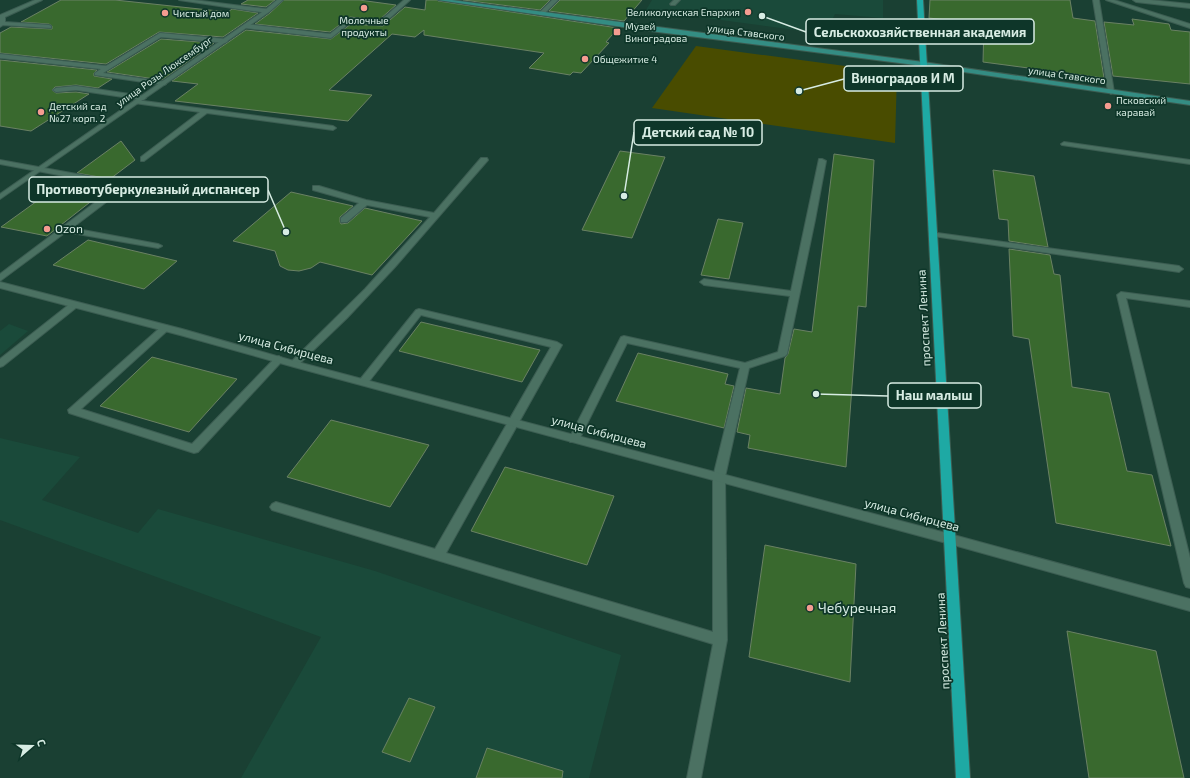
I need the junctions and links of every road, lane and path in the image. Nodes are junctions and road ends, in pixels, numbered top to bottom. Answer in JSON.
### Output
{"nodes":[{"id":1,"x":40,"y":0,"type":"edge"},
{"id":2,"x":182,"y":0,"type":"edge"},
{"id":3,"x":280,"y":0,"type":"edge"},
{"id":4,"x":408,"y":0,"type":"edge"},
{"id":5,"x":441,"y":0,"type":"edge"},
{"id":6,"x":554,"y":0,"type":"edge"},
{"id":7,"x":920,"y":0,"type":"edge"},
{"id":8,"x":1096,"y":0,"type":"edge"},
{"id":9,"x":1109,"y":0,"type":"edge"},
{"id":10,"x":1136,"y":0,"type":"edge"},
{"id":11,"x":1190,"y":6,"type":"edge"},
{"id":12,"x":267,"y":12,"type":"junction"},
{"id":13,"x":541,"y":14,"type":"junction"},
{"id":14,"x":1,"y":24,"type":"edge"},
{"id":15,"x":246,"y":26,"type":"junction"},
{"id":16,"x":1190,"y":26,"type":"edge"},
{"id":17,"x":49,"y":27,"type":"dead end"},
{"id":18,"x":225,"y":41,"type":"junction"},
{"id":19,"x":0,"y":56,"type":"edge"},
{"id":20,"x":923,"y":64,"type":"junction"},
{"id":21,"x":107,"y":68,"type":"junction"},
{"id":22,"x":164,"y":83,"type":"junction"},
{"id":23,"x":56,"y":90,"type":"dead end"},
{"id":24,"x":1111,"y":92,"type":"junction"},
{"id":25,"x":143,"y":98,"type":"junction"},
{"id":26,"x":136,"y":102,"type":"junction"},
{"id":27,"x":1190,"y":103,"type":"edge"},
{"id":28,"x":206,"y":111,"type":"junction"},
{"id":29,"x":333,"y":128,"type":"dead end"},
{"id":30,"x":1064,"y":144,"type":"dead end"},
{"id":31,"x":144,"y":159,"type":"dead end"},
{"id":32,"x":484,"y":160,"type":"dead end"},
{"id":33,"x":0,"y":162,"type":"edge"},
{"id":34,"x":822,"y":162,"type":"dead end"},
{"id":35,"x":1190,"y":162,"type":"edge"},
{"id":36,"x":39,"y":170,"type":"junction"},
{"id":37,"x":316,"y":188,"type":"dead end"},
{"id":38,"x":0,"y":198,"type":"edge"},
{"id":39,"x":365,"y":202,"type":"junction"},
{"id":40,"x":436,"y":216,"type":"junction"},
{"id":41,"x":344,"y":220,"type":"dead end"},
{"id":42,"x":65,"y":229,"type":"junction"},
{"id":43,"x":932,"y":234,"type":"junction"},
{"id":44,"x":158,"y":246,"type":"dead end"},
{"id":45,"x":1179,"y":268,"type":"dead end"},
{"id":46,"x":0,"y":278,"type":"edge"},
{"id":47,"x":704,"y":282,"type":"dead end"},
{"id":48,"x":0,"y":286,"type":"edge"},
{"id":49,"x":795,"y":294,"type":"junction"},
{"id":50,"x":1190,"y":304,"type":"edge"},
{"id":51,"x":74,"y":305,"type":"junction"},
{"id":52,"x":165,"y":328,"type":"junction"},
{"id":53,"x":278,"y":360,"type":"junction"},
{"id":54,"x":0,"y":364,"type":"edge"},
{"id":55,"x":294,"y":364,"type":"junction"},
{"id":56,"x":745,"y":366,"type":"junction"},
{"id":57,"x":363,"y":382,"type":"junction"},
{"id":58,"x":514,"y":423,"type":"junction"},
{"id":59,"x":574,"y":439,"type":"junction"},
{"id":60,"x":719,"y":477,"type":"junction"},
{"id":61,"x":276,"y":507,"type":"dead end"},
{"id":62,"x":950,"y":538,"type":"junction"},
{"id":63,"x":438,"y":556,"type":"junction"},
{"id":64,"x":1190,"y":583,"type":"edge"},
{"id":65,"x":1190,"y":605,"type":"edge"},
{"id":66,"x":720,"y":640,"type":"junction"},
{"id":67,"x":694,"y":778,"type":"edge"},
{"id":68,"x":963,"y":778,"type":"edge"}],
"edges":[{"from":1,"to":14,"type":"street"},
{"from":2,"to":12,"type":"street"},
{"from":3,"to":12,"type":"street","name":"улица Розы Люксембург"},
{"from":4,"to":15,"type":"street"},
{"from":5,"to":13,"type":"street","name":"улица Ставского"},
{"from":6,"to":13,"type":"street"},
{"from":7,"to":20,"type":"main road","name":"проспект Ленина"},
{"from":8,"to":24,"type":"street"},
{"from":9,"to":16,"type":"street"},
{"from":10,"to":11,"type":"street"},
{"from":12,"to":15,"type":"street","name":"улица Розы Люксембург"},
{"from":13,"to":20,"type":"street","name":"улица Ставского"},
{"from":14,"to":17,"type":"street"},
{"from":15,"to":18,"type":"street","name":"улица Розы Люксембург"},
{"from":18,"to":21,"type":"street"},
{"from":18,"to":22,"type":"street","name":"улица Розы Люксембург"},
{"from":19,"to":21,"type":"street"},
{"from":20,"to":24,"type":"street","name":"улица Ставского"},
{"from":20,"to":43,"type":"main road","name":"проспект Ленина"},
{"from":21,"to":22,"type":"street"},
{"from":22,"to":25,"type":"street","name":"улица Розы Люксембург"},
{"from":23,"to":25,"type":"street"},
{"from":24,"to":27,"type":"street","name":"улица Ставского"},
{"from":25,"to":26,"type":"street","name":"улица Розы Люксембург"},
{"from":26,"to":28,"type":"street"},
{"from":26,"to":36,"type":"street","name":"улица Розы Люксембург"},
{"from":28,"to":29,"type":"street"},
{"from":28,"to":31,"type":"street"},
{"from":30,"to":35,"type":"street"},
{"from":32,"to":40,"type":"street"},
{"from":33,"to":36,"type":"street"},
{"from":34,"to":49,"type":"street"},
{"from":36,"to":38,"type":"street","name":"улица Розы Люксембург"},
{"from":36,"to":42,"type":"street"},
{"from":37,"to":39,"type":"street"},
{"from":39,"to":40,"type":"street"},
{"from":39,"to":41,"type":"street"},
{"from":40,"to":55,"type":"street"},
{"from":42,"to":44,"type":"street"},
{"from":42,"to":46,"type":"street"},
{"from":43,"to":45,"type":"street"},
{"from":43,"to":62,"type":"main road","name":"проспект Ленина"},
{"from":47,"to":49,"type":"street"},
{"from":48,"to":51,"type":"street","name":"улица Сибирцева"},
{"from":49,"to":56,"type":"street"},
{"from":50,"to":64,"type":"street"},
{"from":51,"to":52,"type":"street","name":"улица Сибирцева"},
{"from":51,"to":54,"type":"street"},
{"from":52,"to":53,"type":"street","name":"улица Сибирцева"},
{"from":52,"to":53,"type":"street"},
{"from":53,"to":55,"type":"street","name":"улица Сибирцева"},
{"from":55,"to":57,"type":"street","name":"улица Сибирцева"},
{"from":56,"to":59,"type":"street"},
{"from":56,"to":60,"type":"street"},
{"from":57,"to":58,"type":"street","name":"улица Сибирцева"},
{"from":57,"to":58,"type":"street"},
{"from":58,"to":59,"type":"street","name":"улица Сибирцева"},
{"from":58,"to":63,"type":"street"},
{"from":59,"to":60,"type":"street","name":"улица Сибирцева"},
{"from":60,"to":62,"type":"street","name":"улица Сибирцева"},
{"from":60,"to":66,"type":"street"},
{"from":61,"to":63,"type":"street"},
{"from":62,"to":65,"type":"street","name":"улица Сибирцева"},
{"from":62,"to":68,"type":"main road","name":"проспект Ленина"},
{"from":63,"to":66,"type":"street"},
{"from":66,"to":67,"type":"street"}]}
